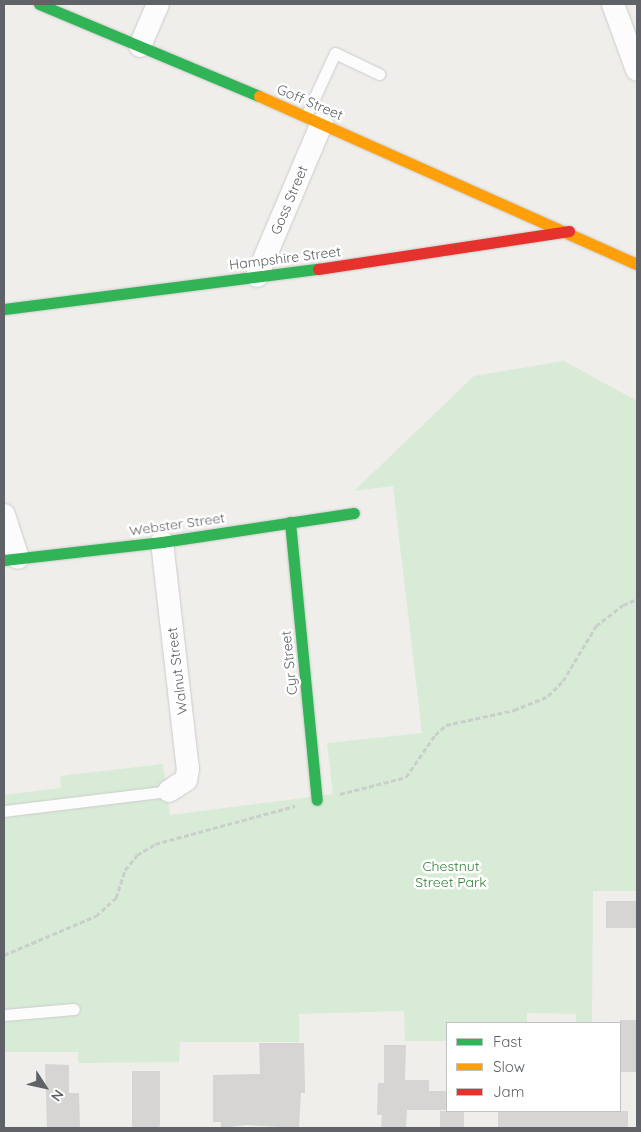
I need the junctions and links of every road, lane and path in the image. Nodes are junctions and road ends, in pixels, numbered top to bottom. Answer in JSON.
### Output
{"nodes":[{"id":1,"x":39,"y":4,"type":"edge"},
{"id":2,"x":158,"y":4,"type":"edge"},
{"id":3,"x":613,"y":4,"type":"edge"},
{"id":4,"x":140,"y":46,"type":"junction"},
{"id":5,"x":637,"y":70,"type":"edge"},
{"id":6,"x":379,"y":74,"type":"dead end"},
{"id":7,"x":314,"y":120,"type":"junction"},
{"id":8,"x":569,"y":231,"type":"junction"},
{"id":9,"x":637,"y":264,"type":"edge"},
{"id":10,"x":257,"y":276,"type":"junction"},
{"id":11,"x":4,"y":309,"type":"edge"},
{"id":12,"x":354,"y":513,"type":"dead end"},
{"id":13,"x":4,"y":515,"type":"edge"},
{"id":14,"x":290,"y":522,"type":"junction"},
{"id":15,"x":162,"y":542,"type":"junction"},
{"id":16,"x":11,"y":559,"type":"edge"},
{"id":17,"x":169,"y":791,"type":"joint"},
{"id":18,"x":318,"y":800,"type":"dead end"},
{"id":19,"x":4,"y":811,"type":"edge"},
{"id":20,"x":74,"y":1009,"type":"dead end"},
{"id":21,"x":4,"y":1015,"type":"edge"}],
"edges":[{"from":1,"to":4,"type":"street","name":"Goff Street"},
{"from":2,"to":4,"type":"street"},
{"from":3,"to":5,"type":"street"},
{"from":4,"to":7,"type":"street","name":"Goff Street"},
{"from":6,"to":7,"type":"lane"},
{"from":7,"to":8,"type":"street","name":"Goff Street"},
{"from":7,"to":10,"type":"street","name":"Goss Street"},
{"from":8,"to":9,"type":"street","name":"Goff Street"},
{"from":8,"to":10,"type":"street","name":"Hampshire Street"},
{"from":10,"to":11,"type":"street","name":"Hampshire Street"},
{"from":12,"to":14,"type":"street","name":"Webster Street"},
{"from":13,"to":16,"type":"street"},
{"from":14,"to":15,"type":"street","name":"Webster Street"},
{"from":14,"to":18,"type":"street","name":"Cyr Street"},
{"from":15,"to":16,"type":"street","name":"Webster Street"},
{"from":15,"to":17,"type":"street","name":"Walnut Street"},
{"from":17,"to":19,"type":"lane"},
{"from":20,"to":21,"type":"lane"}]}
